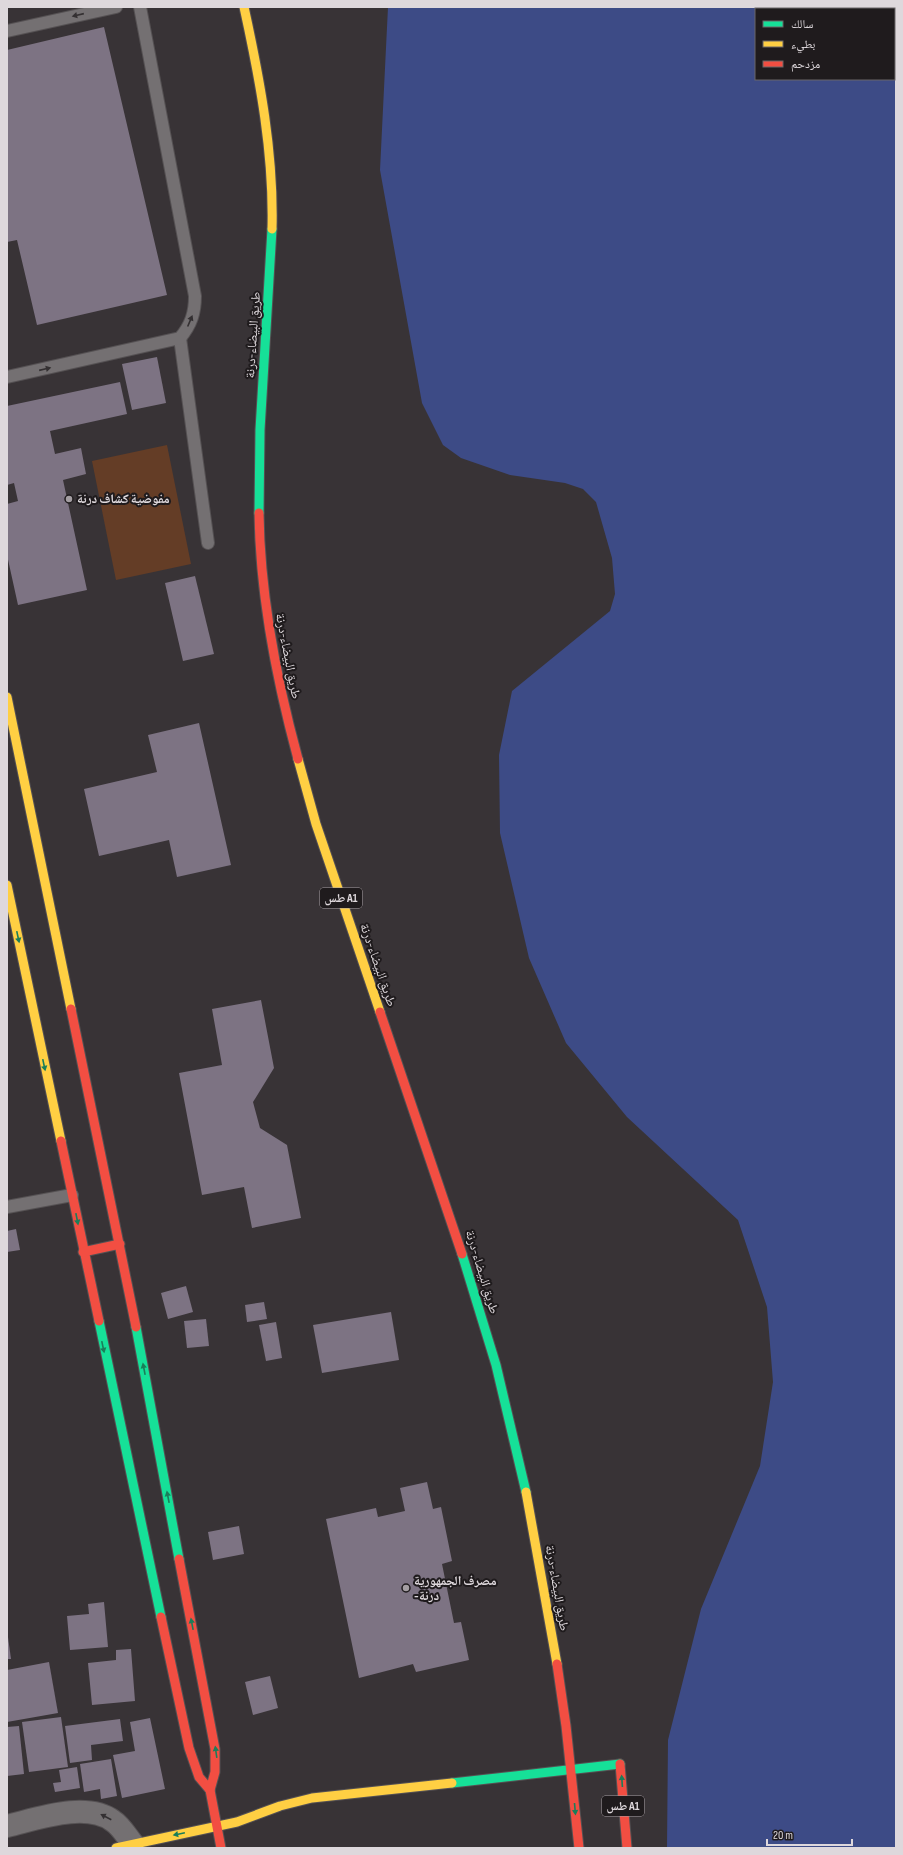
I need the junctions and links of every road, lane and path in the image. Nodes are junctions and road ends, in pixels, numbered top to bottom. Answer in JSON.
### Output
{"nodes":[{"id":1,"x":116,"y":7,"type":"edge"},
{"id":2,"x":140,"y":7,"type":"edge"},
{"id":3,"x":244,"y":7,"type":"edge"},
{"id":4,"x":7,"y":31,"type":"edge"},
{"id":5,"x":180,"y":338,"type":"junction"},
{"id":6,"x":7,"y":377,"type":"edge"},
{"id":7,"x":208,"y":543,"type":"dead end"},
{"id":8,"x":7,"y":697,"type":"edge"},
{"id":9,"x":7,"y":886,"type":"edge"},
{"id":10,"x":72,"y":1195,"type":"junction"},
{"id":11,"x":7,"y":1207,"type":"edge"},
{"id":12,"x":120,"y":1244,"type":"junction"},
{"id":13,"x":83,"y":1252,"type":"junction"},
{"id":14,"x":572,"y":1770,"type":"junction"},
{"id":15,"x":210,"y":1790,"type":"junction"},
{"id":16,"x":7,"y":1826,"type":"edge"},
{"id":17,"x":217,"y":1826,"type":"junction"},
{"id":18,"x":125,"y":1846,"type":"edge"},
{"id":19,"x":221,"y":1848,"type":"edge"},
{"id":20,"x":579,"y":1848,"type":"edge"},
{"id":21,"x":627,"y":1848,"type":"edge"}],
"edges":[{"from":1,"to":4,"type":"lane","one_way":true},
{"from":5,"to":2,"type":"lane","one_way":true},
{"from":3,"to":14,"type":"main road","name":"طريق البيضاء-درنة","number":"طس A1"},
{"from":6,"to":5,"type":"lane","one_way":true},
{"from":5,"to":7,"type":"lane"},
{"from":8,"to":12,"type":"main road"},
{"from":9,"to":10,"type":"main road","one_way":true},
{"from":10,"to":11,"type":"lane"},
{"from":10,"to":13,"type":"main road","one_way":true},
{"from":12,"to":13,"type":"main road"},
{"from":15,"to":12,"type":"main road","one_way":true},
{"from":13,"to":15,"type":"main road","one_way":true},
{"from":14,"to":17,"type":"main road"},
{"from":14,"to":20,"type":"main road","name":"طريق البيضاء-درنة","number":"طس A1","one_way":true},
{"from":21,"to":14,"type":"main road","number":"طس A1","one_way":true},
{"from":15,"to":17,"type":"main road"},
{"from":18,"to":16,"type":"street","one_way":true},
{"from":17,"to":18,"type":"main road","one_way":true},
{"from":17,"to":19,"type":"main road"}]}
